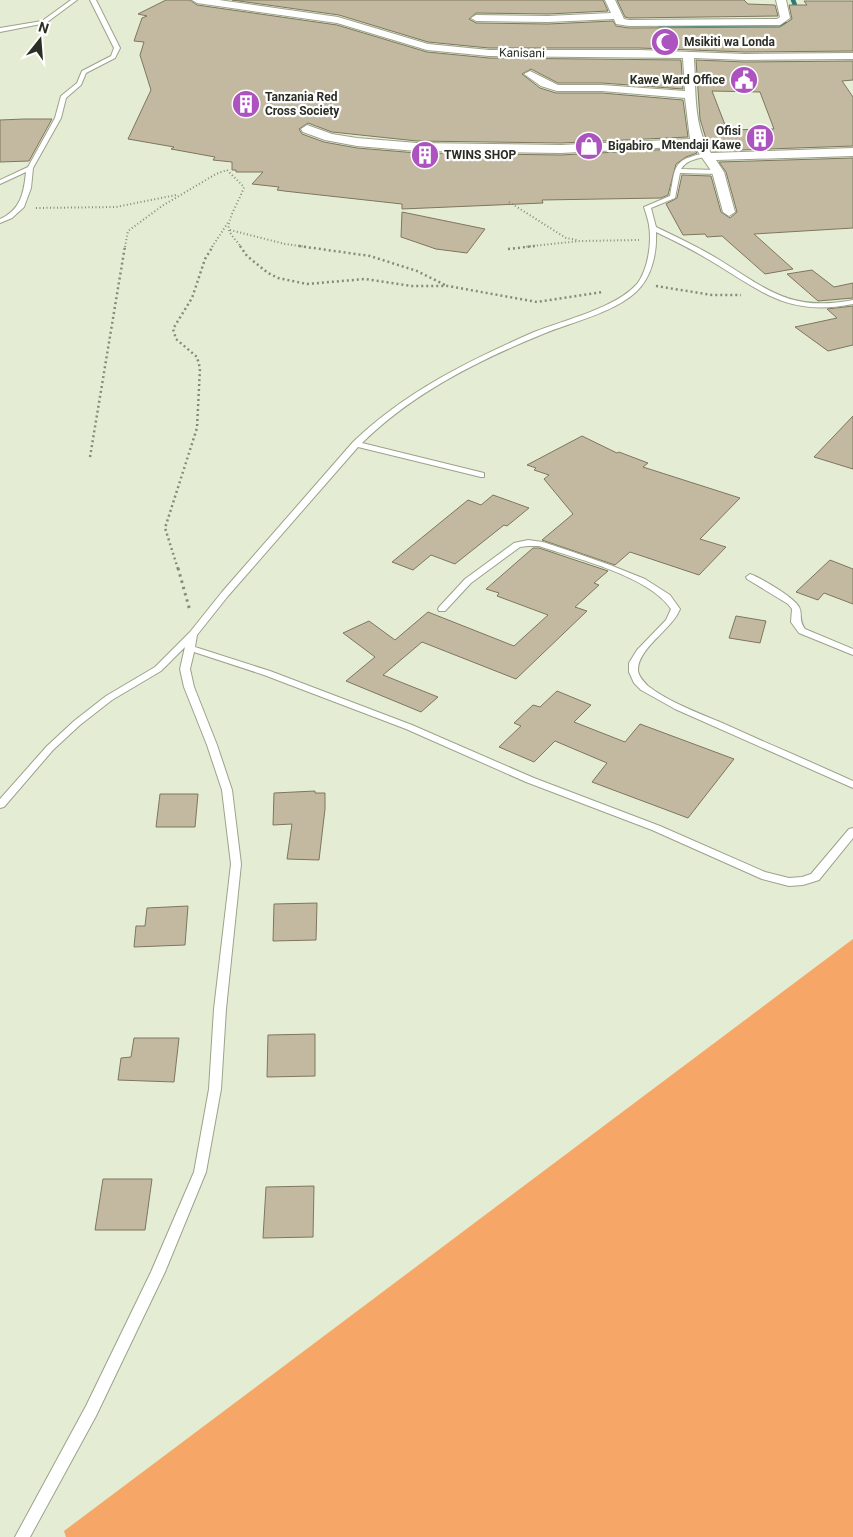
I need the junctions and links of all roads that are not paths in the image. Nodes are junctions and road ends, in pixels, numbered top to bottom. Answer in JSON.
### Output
{"nodes":[{"id":1,"x":74,"y":0,"type":"edge"},
{"id":2,"x":93,"y":0,"type":"edge"},
{"id":3,"x":197,"y":0,"type":"edge"},
{"id":4,"x":280,"y":0,"type":"edge"},
{"id":5,"x":610,"y":0,"type":"edge"},
{"id":6,"x":781,"y":0,"type":"edge"},
{"id":7,"x":269,"y":11,"type":"junction"},
{"id":8,"x":616,"y":16,"type":"junction"},
{"id":9,"x":476,"y":18,"type":"dead end"},
{"id":10,"x":0,"y":30,"type":"edge"},
{"id":11,"x":688,"y":56,"type":"junction"},
{"id":12,"x":853,"y":56,"type":"edge"},
{"id":13,"x":530,"y":74,"type":"dead end"},
{"id":14,"x":691,"y":95,"type":"junction"},
{"id":15,"x":307,"y":129,"type":"dead end"},
{"id":16,"x":697,"y":142,"type":"junction"},
{"id":17,"x":853,"y":152,"type":"edge"},
{"id":18,"x":707,"y":156,"type":"junction"},
{"id":19,"x":30,"y":168,"type":"junction"},
{"id":20,"x":677,"y":171,"type":"junction"},
{"id":21,"x":718,"y":172,"type":"junction"},
{"id":22,"x":0,"y":182,"type":"edge"},
{"id":23,"x":729,"y":212,"type":"dead end"},
{"id":24,"x":0,"y":221,"type":"edge"},
{"id":25,"x":654,"y":228,"type":"junction"},
{"id":26,"x":853,"y":302,"type":"edge"},
{"id":27,"x":356,"y":444,"type":"junction"},
{"id":28,"x":480,"y":475,"type":"dead end"},
{"id":29,"x":750,"y":577,"type":"dead end"},
{"id":30,"x":442,"y":609,"type":"dead end"},
{"id":31,"x":193,"y":634,"type":"junction"},
{"id":32,"x":189,"y":648,"type":"junction"},
{"id":33,"x":853,"y":652,"type":"edge"},
{"id":34,"x":853,"y":785,"type":"edge"},
{"id":35,"x":0,"y":805,"type":"edge"},
{"id":36,"x":853,"y":831,"type":"edge"},
{"id":37,"x":22,"y":1537,"type":"edge"}],
"edges":[{"from":1,"to":10,"type":"lane"},
{"from":2,"to":19,"type":"lane"},
{"from":3,"to":7,"type":"street","name":"Kanisani"},
{"from":4,"to":7,"type":"street"},
{"from":5,"to":8,"type":"street"},
{"from":6,"to":8,"type":"street"},
{"from":7,"to":11,"type":"street","name":"Kanisani"},
{"from":8,"to":9,"type":"street"},
{"from":11,"to":12,"type":"street","name":"Kanisani"},
{"from":11,"to":14,"type":"street"},
{"from":13,"to":14,"type":"street"},
{"from":14,"to":16,"type":"street"},
{"from":15,"to":16,"type":"street"},
{"from":16,"to":18,"type":"street"},
{"from":17,"to":18,"type":"street"},
{"from":18,"to":20,"type":"lane"},
{"from":18,"to":21,"type":"street"},
{"from":19,"to":22,"type":"lane"},
{"from":19,"to":24,"type":"lane"},
{"from":20,"to":21,"type":"lane"},
{"from":20,"to":25,"type":"lane"},
{"from":21,"to":23,"type":"street"},
{"from":25,"to":26,"type":"lane"},
{"from":25,"to":27,"type":"lane"},
{"from":27,"to":28,"type":"lane"},
{"from":27,"to":31,"type":"lane"},
{"from":29,"to":33,"type":"lane"},
{"from":30,"to":34,"type":"lane"},
{"from":31,"to":32,"type":"lane"},
{"from":31,"to":35,"type":"lane"},
{"from":32,"to":36,"type":"lane"},
{"from":32,"to":37,"type":"lane"}]}
